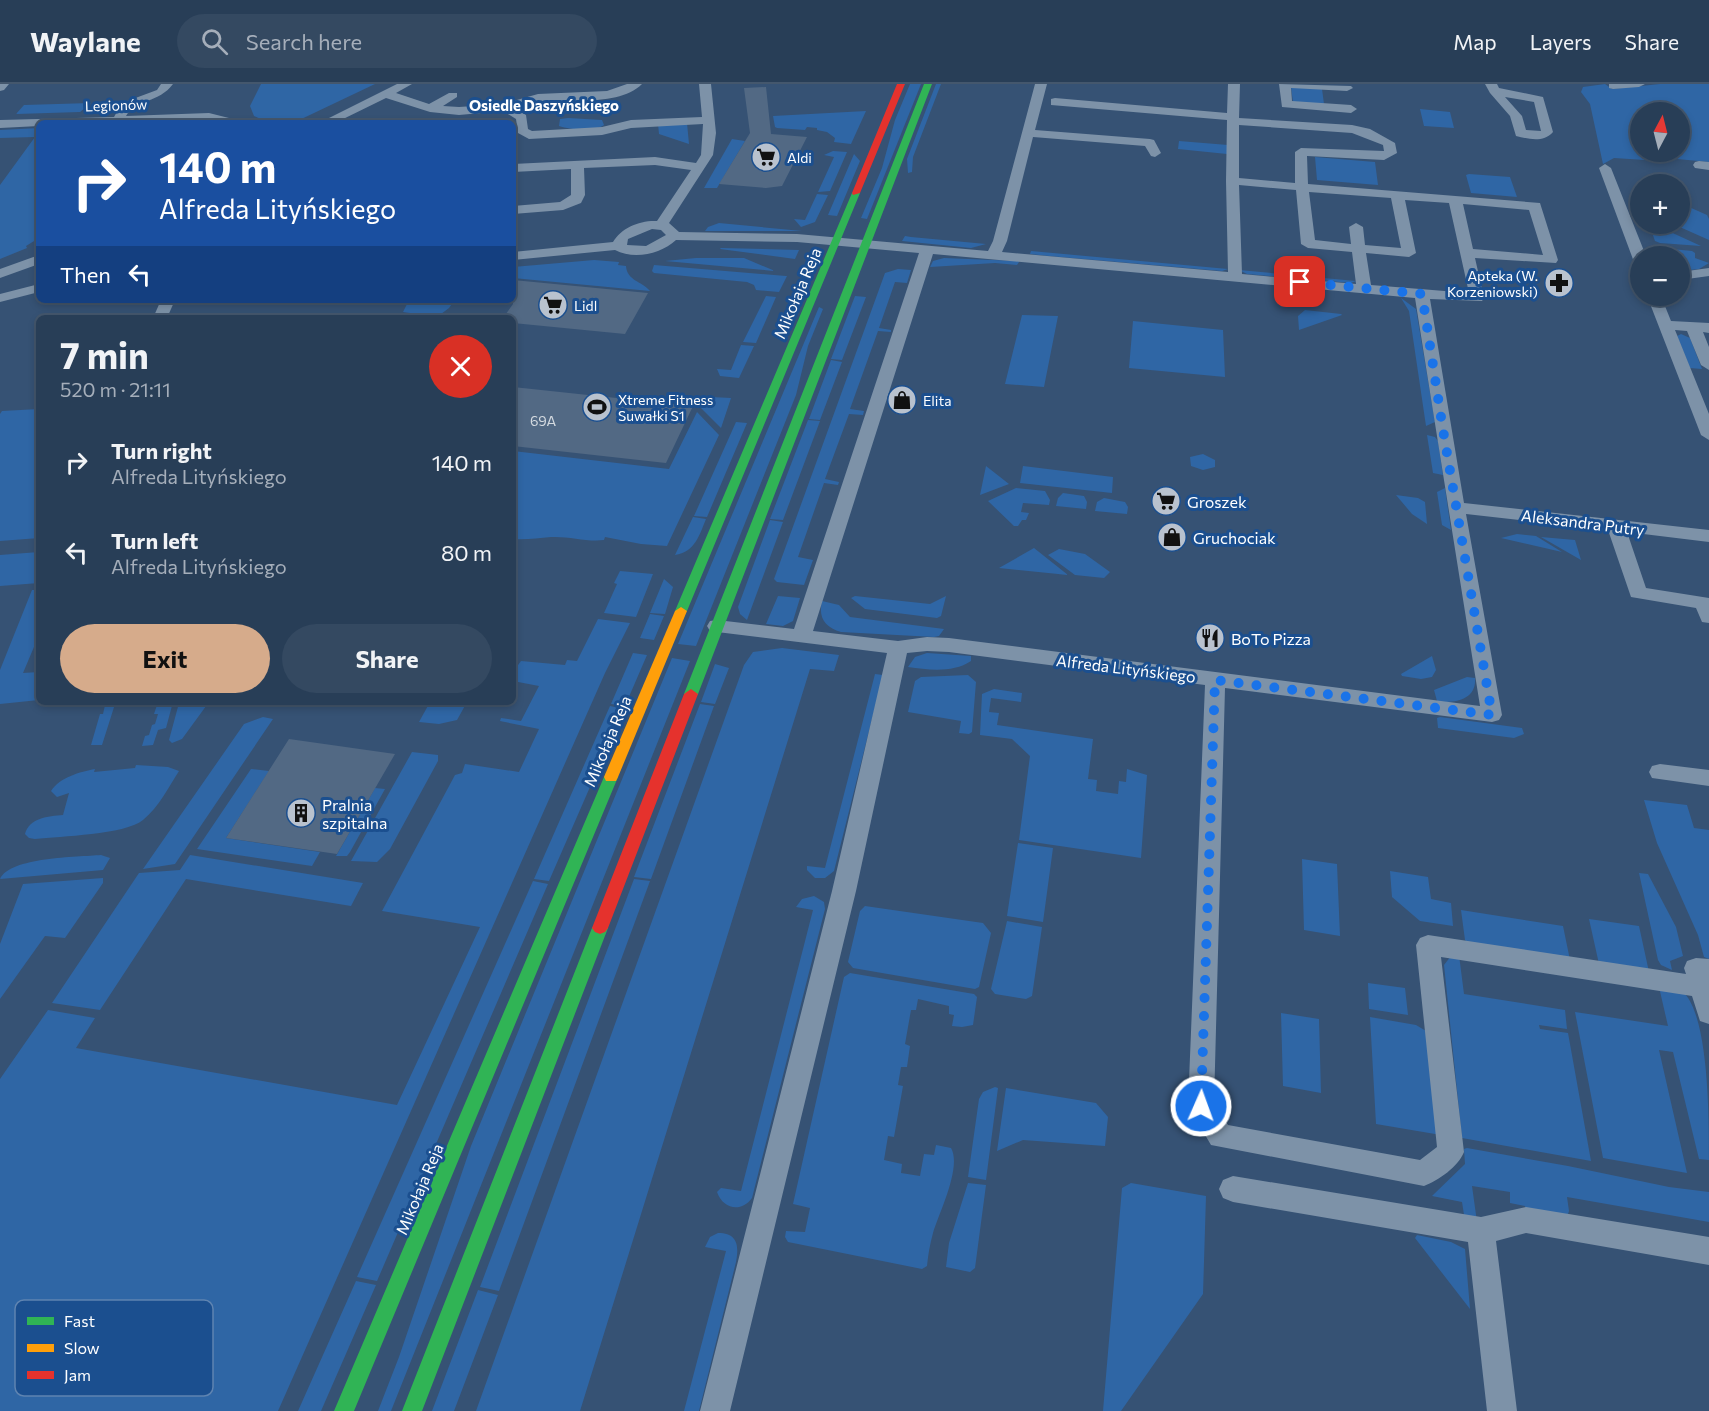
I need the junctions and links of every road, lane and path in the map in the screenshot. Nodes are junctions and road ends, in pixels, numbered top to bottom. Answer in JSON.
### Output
{"nodes":[{"id":1,"x":3,"y":84,"type":"edge"},
{"id":2,"x":167,"y":84,"type":"edge"},
{"id":3,"x":406,"y":84,"type":"edge"},
{"id":4,"x":636,"y":84,"type":"edge"},
{"id":5,"x":705,"y":84,"type":"edge"},
{"id":6,"x":901,"y":84,"type":"edge"},
{"id":7,"x":928,"y":84,"type":"edge"},
{"id":8,"x":1041,"y":84,"type":"edge"},
{"id":9,"x":1234,"y":84,"type":"edge"},
{"id":10,"x":1639,"y":84,"type":"edge"},
{"id":11,"x":523,"y":85,"type":"edge"},
{"id":12,"x":1347,"y":86,"type":"edge"},
{"id":13,"x":1613,"y":86,"type":"dead end"},
{"id":14,"x":1493,"y":87,"type":"edge"},
{"id":15,"x":0,"y":88,"type":"edge"},
{"id":16,"x":386,"y":94,"type":"junction"},
{"id":17,"x":453,"y":95,"type":"dead end"},
{"id":18,"x":523,"y":98,"type":"junction"},
{"id":19,"x":1055,"y":102,"type":"dead end"},
{"id":20,"x":505,"y":107,"type":"junction"},
{"id":21,"x":430,"y":108,"type":"junction"},
{"id":22,"x":1351,"y":109,"type":"junction"},
{"id":23,"x":1233,"y":119,"type":"junction"},
{"id":24,"x":118,"y":120,"type":"joint"},
{"id":25,"x":221,"y":120,"type":"edge"},
{"id":26,"x":331,"y":120,"type":"edge"},
{"id":27,"x":708,"y":120,"type":"junction"},
{"id":28,"x":36,"y":123,"type":"edge"},
{"id":29,"x":0,"y":124,"type":"edge"},
{"id":30,"x":1352,"y":129,"type":"junction"},
{"id":31,"x":1028,"y":133,"type":"junction"},
{"id":32,"x":1159,"y":133,"type":"dead end"},
{"id":33,"x":577,"y":164,"type":"junction"},
{"id":34,"x":700,"y":167,"type":"junction"},
{"id":35,"x":516,"y":168,"type":"edge"},
{"id":36,"x":1605,"y":168,"type":"dead end"},
{"id":37,"x":1232,"y":181,"type":"junction"},
{"id":38,"x":1302,"y":187,"type":"junction"},
{"id":39,"x":1397,"y":195,"type":"junction"},
{"id":40,"x":1455,"y":200,"type":"junction"},
{"id":41,"x":516,"y":210,"type":"edge"},
{"id":42,"x":661,"y":225,"type":"junction"},
{"id":43,"x":1356,"y":227,"type":"dead end"},
{"id":44,"x":673,"y":236,"type":"junction"},
{"id":45,"x":837,"y":242,"type":"junction"},
{"id":46,"x":865,"y":244,"type":"junction"},
{"id":47,"x":619,"y":245,"type":"junction"},
{"id":48,"x":1635,"y":246,"type":"edge"},
{"id":49,"x":1359,"y":249,"type":"junction"},
{"id":50,"x":927,"y":250,"type":"junction"},
{"id":51,"x":1469,"y":253,"type":"junction"},
{"id":52,"x":516,"y":256,"type":"edge"},
{"id":53,"x":993,"y":256,"type":"junction"},
{"id":54,"x":36,"y":260,"type":"edge"},
{"id":55,"x":1709,"y":272,"type":"edge"},
{"id":56,"x":0,"y":274,"type":"edge"},
{"id":57,"x":1690,"y":275,"type":"edge"},
{"id":58,"x":1236,"y":276,"type":"junction"},
{"id":59,"x":1364,"y":288,"type":"junction"},
{"id":60,"x":36,"y":289,"type":"edge"},
{"id":61,"x":1422,"y":294,"type":"junction"},
{"id":62,"x":0,"y":298,"type":"edge"},
{"id":63,"x":1658,"y":306,"type":"edge"},
{"id":64,"x":1666,"y":325,"type":"junction"},
{"id":65,"x":1693,"y":327,"type":"junction"},
{"id":66,"x":1709,"y":328,"type":"edge"},
{"id":67,"x":1709,"y":365,"type":"edge"},
{"id":68,"x":1709,"y":435,"type":"edge"},
{"id":69,"x":1457,"y":508,"type":"junction"},
{"id":70,"x":1617,"y":527,"type":"junction"},
{"id":71,"x":1709,"y":536,"type":"edge"},
{"id":72,"x":1709,"y":617,"type":"edge"},
{"id":73,"x":717,"y":626,"type":"junction"},
{"id":74,"x":801,"y":637,"type":"junction"},
{"id":75,"x":898,"y":648,"type":"junction"},
{"id":76,"x":1215,"y":680,"type":"junction"},
{"id":77,"x":1660,"y":772,"type":"dead end"},
{"id":78,"x":1709,"y":778,"type":"edge"},
{"id":79,"x":1705,"y":978,"type":"edge"},
{"id":80,"x":1709,"y":1013,"type":"edge"},
{"id":81,"x":1233,"y":1189,"type":"dead end"},
{"id":82,"x":1481,"y":1231,"type":"junction"},
{"id":83,"x":1709,"y":1251,"type":"edge"},
{"id":84,"x":344,"y":1411,"type":"edge"},
{"id":85,"x":412,"y":1411,"type":"edge"},
{"id":86,"x":715,"y":1411,"type":"edge"},
{"id":87,"x":1502,"y":1411,"type":"edge"}],
"edges":[{"from":1,"to":15,"type":"street"},
{"from":2,"to":24,"type":"street"},
{"from":3,"to":16,"type":"street"},
{"from":4,"to":18,"type":"street"},
{"from":5,"to":27,"type":"street"},
{"from":6,"to":45,"type":"street","name":"Mikołaja Reja"},
{"from":7,"to":46,"type":"street"},
{"from":8,"to":31,"type":"street"},
{"from":9,"to":23,"type":"street"},
{"from":10,"to":13,"type":"street"},
{"from":11,"to":18,"type":"street"},
{"from":12,"to":22,"type":"street"},
{"from":12,"to":22,"type":"street"},
{"from":14,"to":14,"type":"street"},
{"from":16,"to":21,"type":"street"},
{"from":16,"to":26,"type":"street"},
{"from":17,"to":21,"type":"street"},
{"from":18,"to":20,"type":"street"},
{"from":19,"to":23,"type":"street"},
{"from":20,"to":21,"type":"street"},
{"from":20,"to":27,"type":"street"},
{"from":22,"to":30,"type":"street"},
{"from":23,"to":30,"type":"street"},
{"from":23,"to":37,"type":"street"},
{"from":24,"to":25,"type":"street","name":"Legionów"},
{"from":27,"to":34,"type":"street"},
{"from":28,"to":29,"type":"street","name":"Legionów"},
{"from":30,"to":38,"type":"street"},
{"from":31,"to":32,"type":"street"},
{"from":31,"to":53,"type":"street"},
{"from":33,"to":34,"type":"street"},
{"from":33,"to":35,"type":"street"},
{"from":33,"to":41,"type":"street"},
{"from":34,"to":42,"type":"street"},
{"from":36,"to":48,"type":"street"},
{"from":37,"to":38,"type":"street"},
{"from":37,"to":58,"type":"street"},
{"from":38,"to":39,"type":"street"},
{"from":38,"to":49,"type":"street"},
{"from":39,"to":40,"type":"street"},
{"from":39,"to":49,"type":"street"},
{"from":40,"to":51,"type":"street"},
{"from":40,"to":51,"type":"street"},
{"from":42,"to":44,"type":"street"},
{"from":42,"to":47,"type":"street"},
{"from":43,"to":49,"type":"street"},
{"from":44,"to":45,"type":"street"},
{"from":44,"to":47,"type":"street"},
{"from":45,"to":46,"type":"street"},
{"from":45,"to":84,"type":"street","name":"Mikołaja Reja"},
{"from":46,"to":50,"type":"street"},
{"from":46,"to":73,"type":"street"},
{"from":47,"to":52,"type":"street"},
{"from":49,"to":59,"type":"street"},
{"from":50,"to":53,"type":"street"},
{"from":50,"to":74,"type":"street"},
{"from":51,"to":61,"type":"street"},
{"from":53,"to":58,"type":"street"},
{"from":54,"to":56,"type":"street"},
{"from":55,"to":57,"type":"street"},
{"from":58,"to":59,"type":"street"},
{"from":59,"to":61,"type":"street"},
{"from":60,"to":62,"type":"street"},
{"from":61,"to":69,"type":"street","name":"Alfreda Lityńskiego"},
{"from":63,"to":64,"type":"street"},
{"from":64,"to":65,"type":"street"},
{"from":64,"to":68,"type":"street"},
{"from":65,"to":66,"type":"street"},
{"from":65,"to":67,"type":"street"},
{"from":69,"to":70,"type":"street","name":"Aleksandra Putry"},
{"from":69,"to":76,"type":"street","name":"Alfreda Lityńskiego"},
{"from":70,"to":71,"type":"street","name":"Aleksandra Putry"},
{"from":70,"to":72,"type":"street"},
{"from":73,"to":74,"type":"street","name":"Alfreda Lityńskiego"},
{"from":73,"to":85,"type":"street"},
{"from":74,"to":75,"type":"street","name":"Alfreda Lityńskiego"},
{"from":75,"to":76,"type":"street","name":"Alfreda Lityńskiego"},
{"from":75,"to":86,"type":"street"},
{"from":76,"to":79,"type":"street"},
{"from":77,"to":78,"type":"street"},
{"from":79,"to":80,"type":"street"},
{"from":81,"to":82,"type":"street"},
{"from":82,"to":83,"type":"street"},
{"from":82,"to":87,"type":"street"}]}
